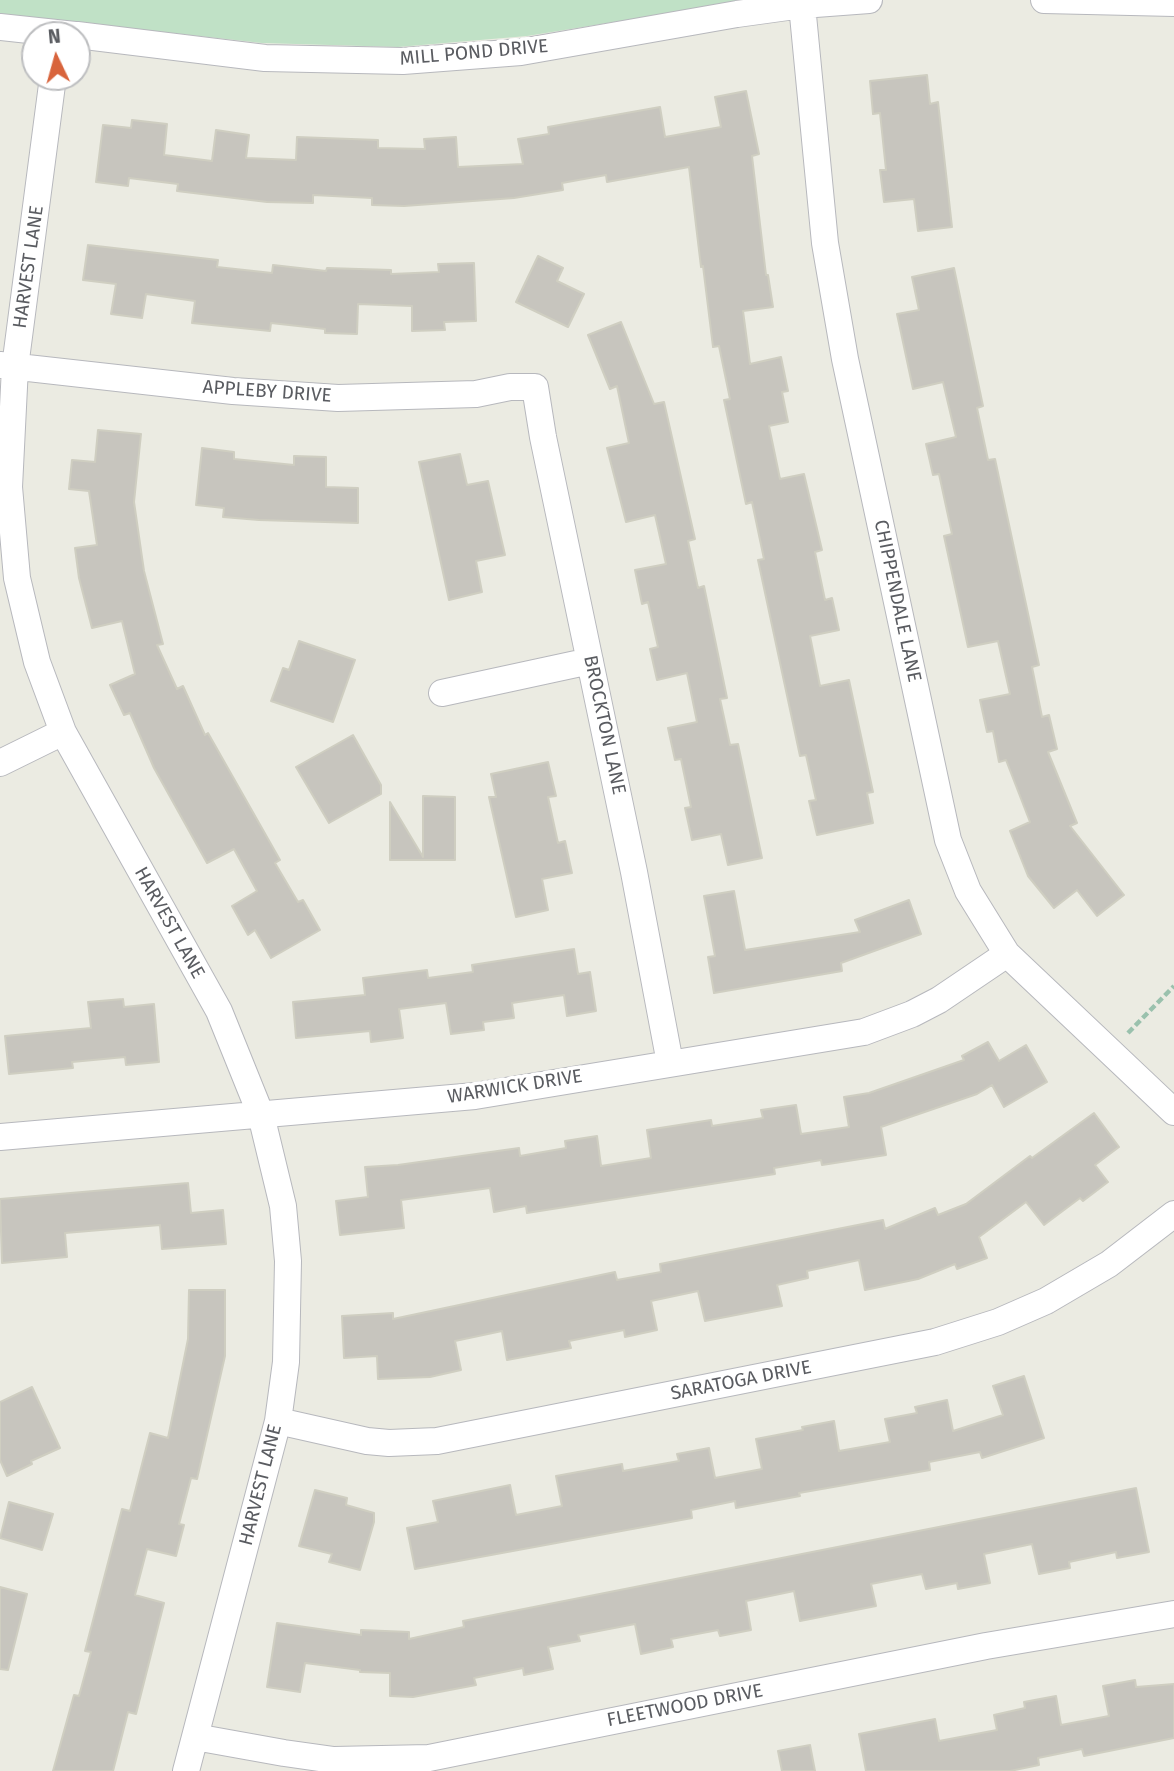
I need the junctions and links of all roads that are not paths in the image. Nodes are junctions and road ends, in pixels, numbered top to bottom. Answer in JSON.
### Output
{"nodes":[{"id":1,"x":869,"y":0,"type":"edge"},
{"id":2,"x":1044,"y":0,"type":"edge"},
{"id":3,"x":1174,"y":3,"type":"edge"},
{"id":4,"x":802,"y":5,"type":"junction"},
{"id":5,"x":0,"y":27,"type":"edge"},
{"id":6,"x":21,"y":30,"type":"edge"},
{"id":7,"x":91,"y":38,"type":"edge"},
{"id":8,"x":52,"y":91,"type":"edge"},
{"id":9,"x":8,"y":366,"type":"edge"},
{"id":10,"x":535,"y":387,"type":"joint"},
{"id":11,"x":590,"y":661,"type":"junction"},
{"id":12,"x":442,"y":694,"type":"dead end"},
{"id":13,"x":63,"y":732,"type":"junction"},
{"id":14,"x":0,"y":763,"type":"edge"},
{"id":15,"x":1007,"y":954,"type":"junction"},
{"id":16,"x":670,"y":1063,"type":"junction"},
{"id":17,"x":1174,"y":1112,"type":"edge"},
{"id":18,"x":261,"y":1115,"type":"junction"},
{"id":19,"x":0,"y":1137,"type":"edge"},
{"id":20,"x":1174,"y":1214,"type":"edge"},
{"id":21,"x":278,"y":1421,"type":"junction"},
{"id":22,"x":1174,"y":1614,"type":"edge"},
{"id":23,"x":195,"y":1737,"type":"junction"},
{"id":24,"x":186,"y":1771,"type":"edge"}],
"edges":[{"from":1,"to":4,"type":"street","name":"MILL POND DRIVE"},
{"from":2,"to":3,"type":"street"},
{"from":4,"to":7,"type":"street","name":"MILL POND DRIVE"},
{"from":4,"to":15,"type":"street","name":"CHIPPENDALE LANE"},
{"from":5,"to":6,"type":"street","name":"MILL POND DRIVE"},
{"from":8,"to":9,"type":"street","name":"HARVEST LANE"},
{"from":9,"to":10,"type":"street","name":"APPLEBY DRIVE"},
{"from":9,"to":13,"type":"street","name":"HARVEST LANE"},
{"from":10,"to":11,"type":"street","name":"BROCKTON LANE"},
{"from":11,"to":12,"type":"street"},
{"from":11,"to":16,"type":"street","name":"BROCKTON LANE"},
{"from":13,"to":14,"type":"street"},
{"from":13,"to":18,"type":"street","name":"HARVEST LANE"},
{"from":15,"to":16,"type":"street","name":"WARWICK DRIVE"},
{"from":15,"to":17,"type":"street","name":"CHIPPENDALE LANE"},
{"from":16,"to":18,"type":"street","name":"WARWICK DRIVE"},
{"from":18,"to":19,"type":"street","name":"WARWICK DRIVE"},
{"from":18,"to":21,"type":"street","name":"HARVEST LANE"},
{"from":20,"to":21,"type":"street","name":"SARATOGA DRIVE"},
{"from":21,"to":23,"type":"street","name":"HARVEST LANE"},
{"from":22,"to":23,"type":"street","name":"FLEETWOOD DRIVE"},
{"from":23,"to":24,"type":"street","name":"HARVEST LANE"}]}
